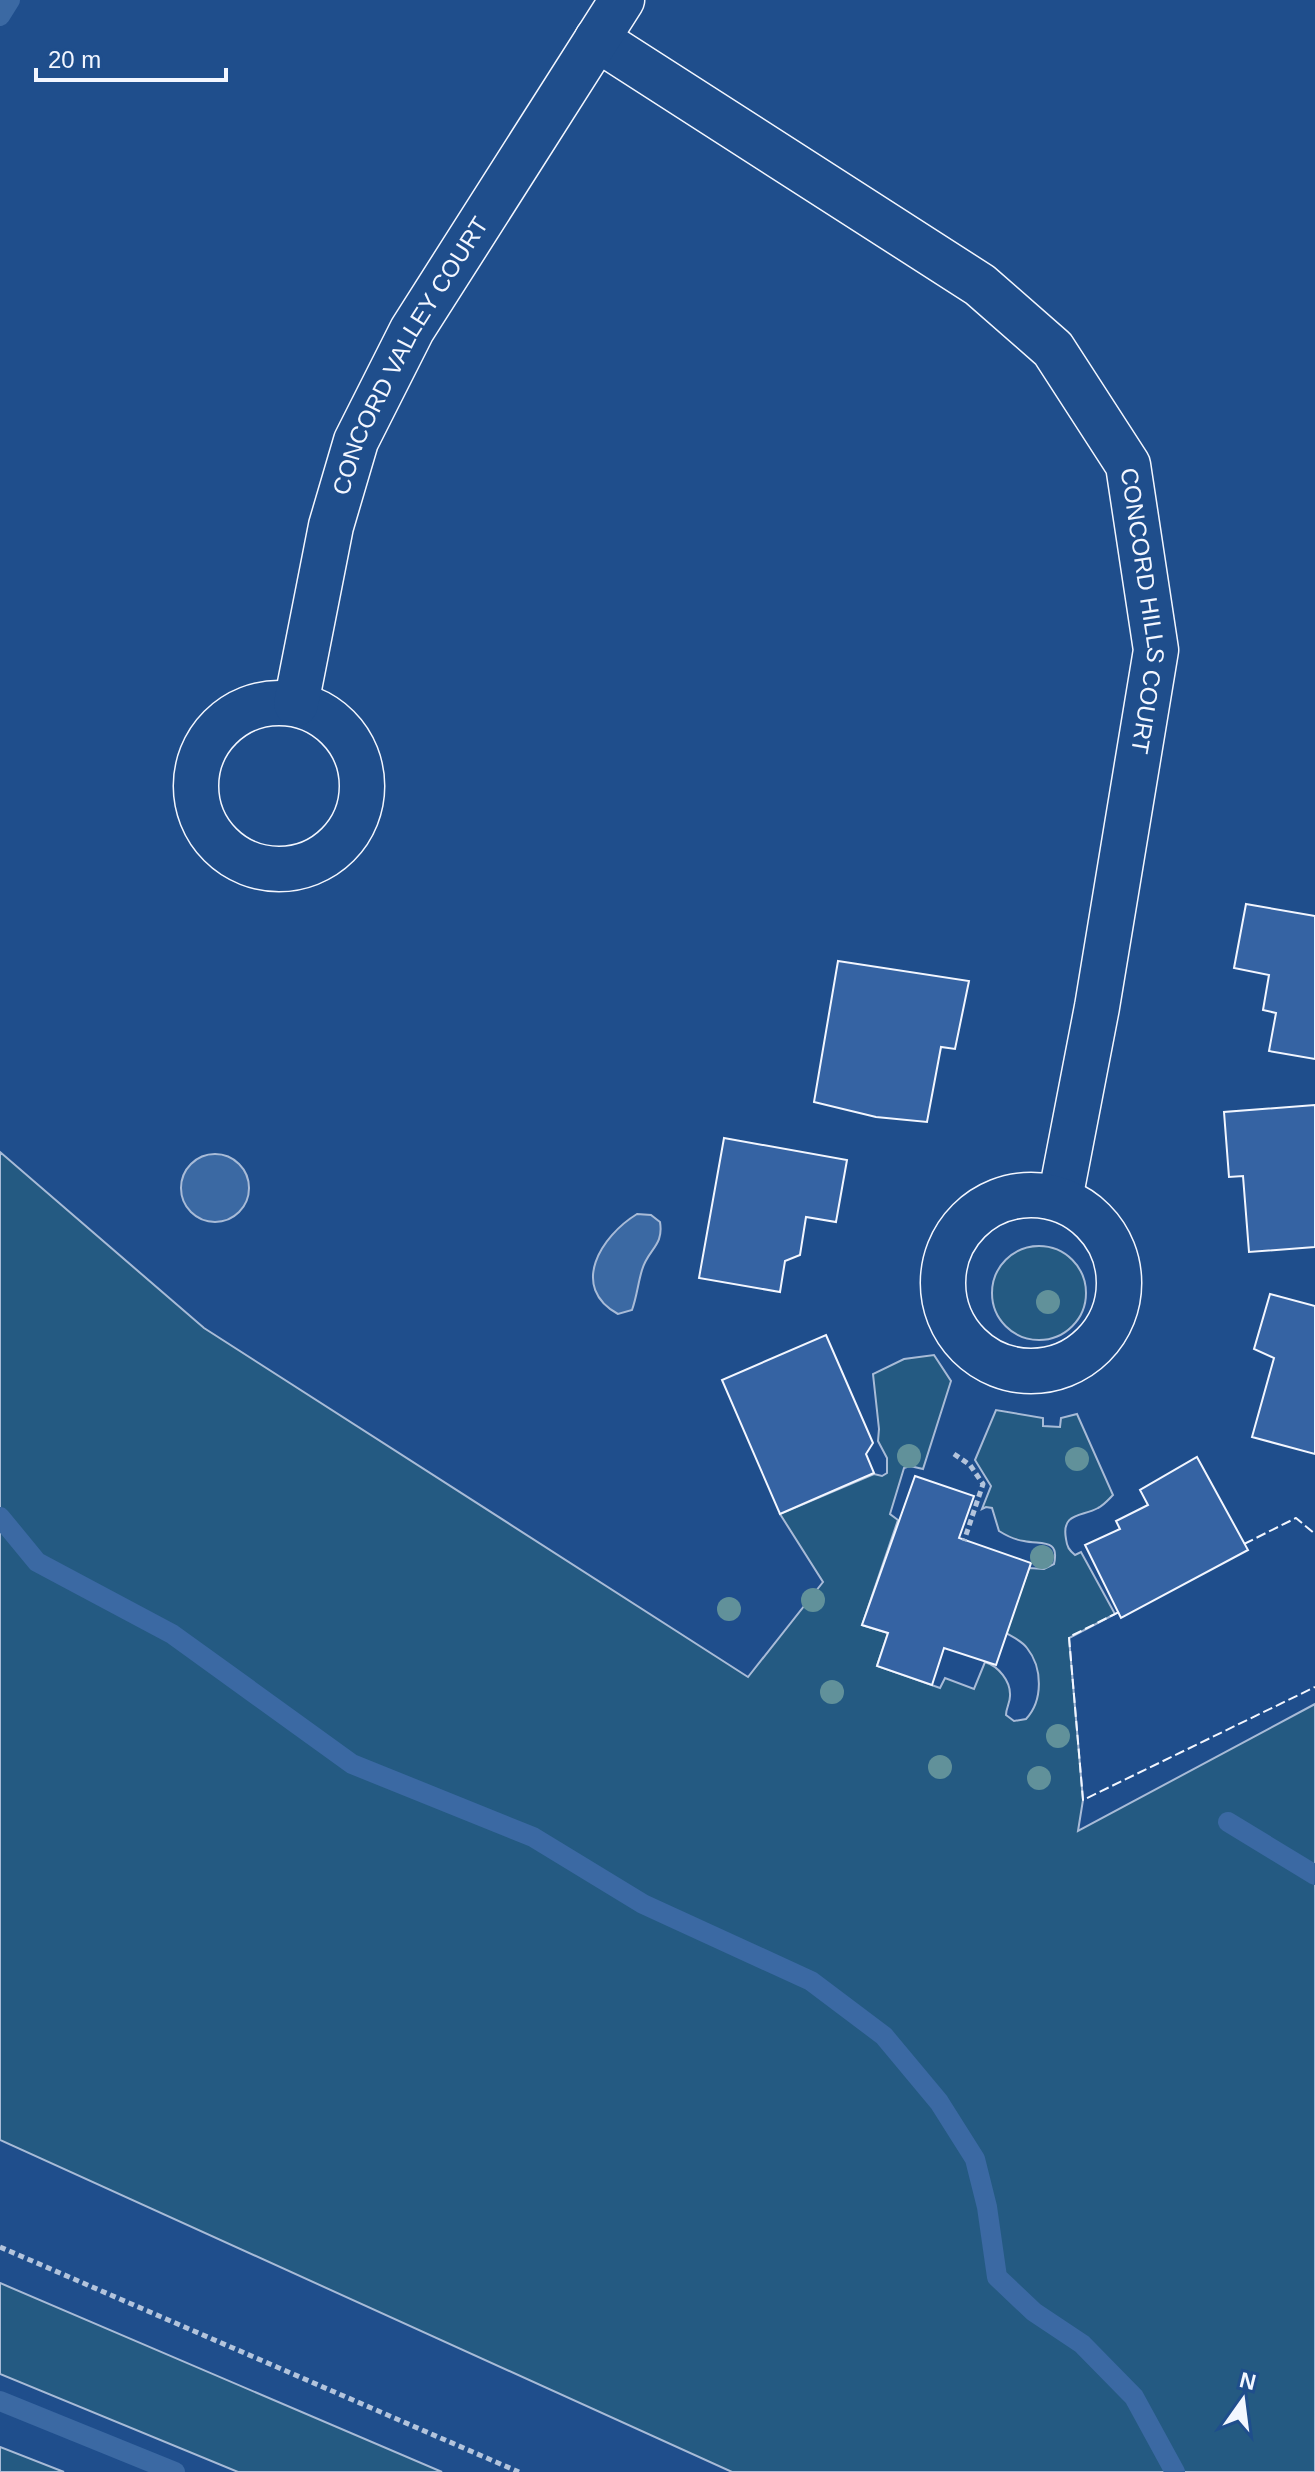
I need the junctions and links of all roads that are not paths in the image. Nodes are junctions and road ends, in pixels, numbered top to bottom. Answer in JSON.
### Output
{"nodes":[{"id":1,"x":622,"y":0,"type":"edge"},
{"id":2,"x":597,"y":39,"type":"junction"},
{"id":3,"x":296,"y":704,"type":"dead end"},
{"id":4,"x":1060,"y":1199,"type":"dead end"}],
"edges":[{"from":1,"to":2,"type":"street","name":"CONCORD VALLEY COURT"},
{"from":2,"to":3,"type":"street","name":"CONCORD VALLEY COURT"},
{"from":2,"to":4,"type":"street","name":"CONCORD HILLS COURT"}]}
